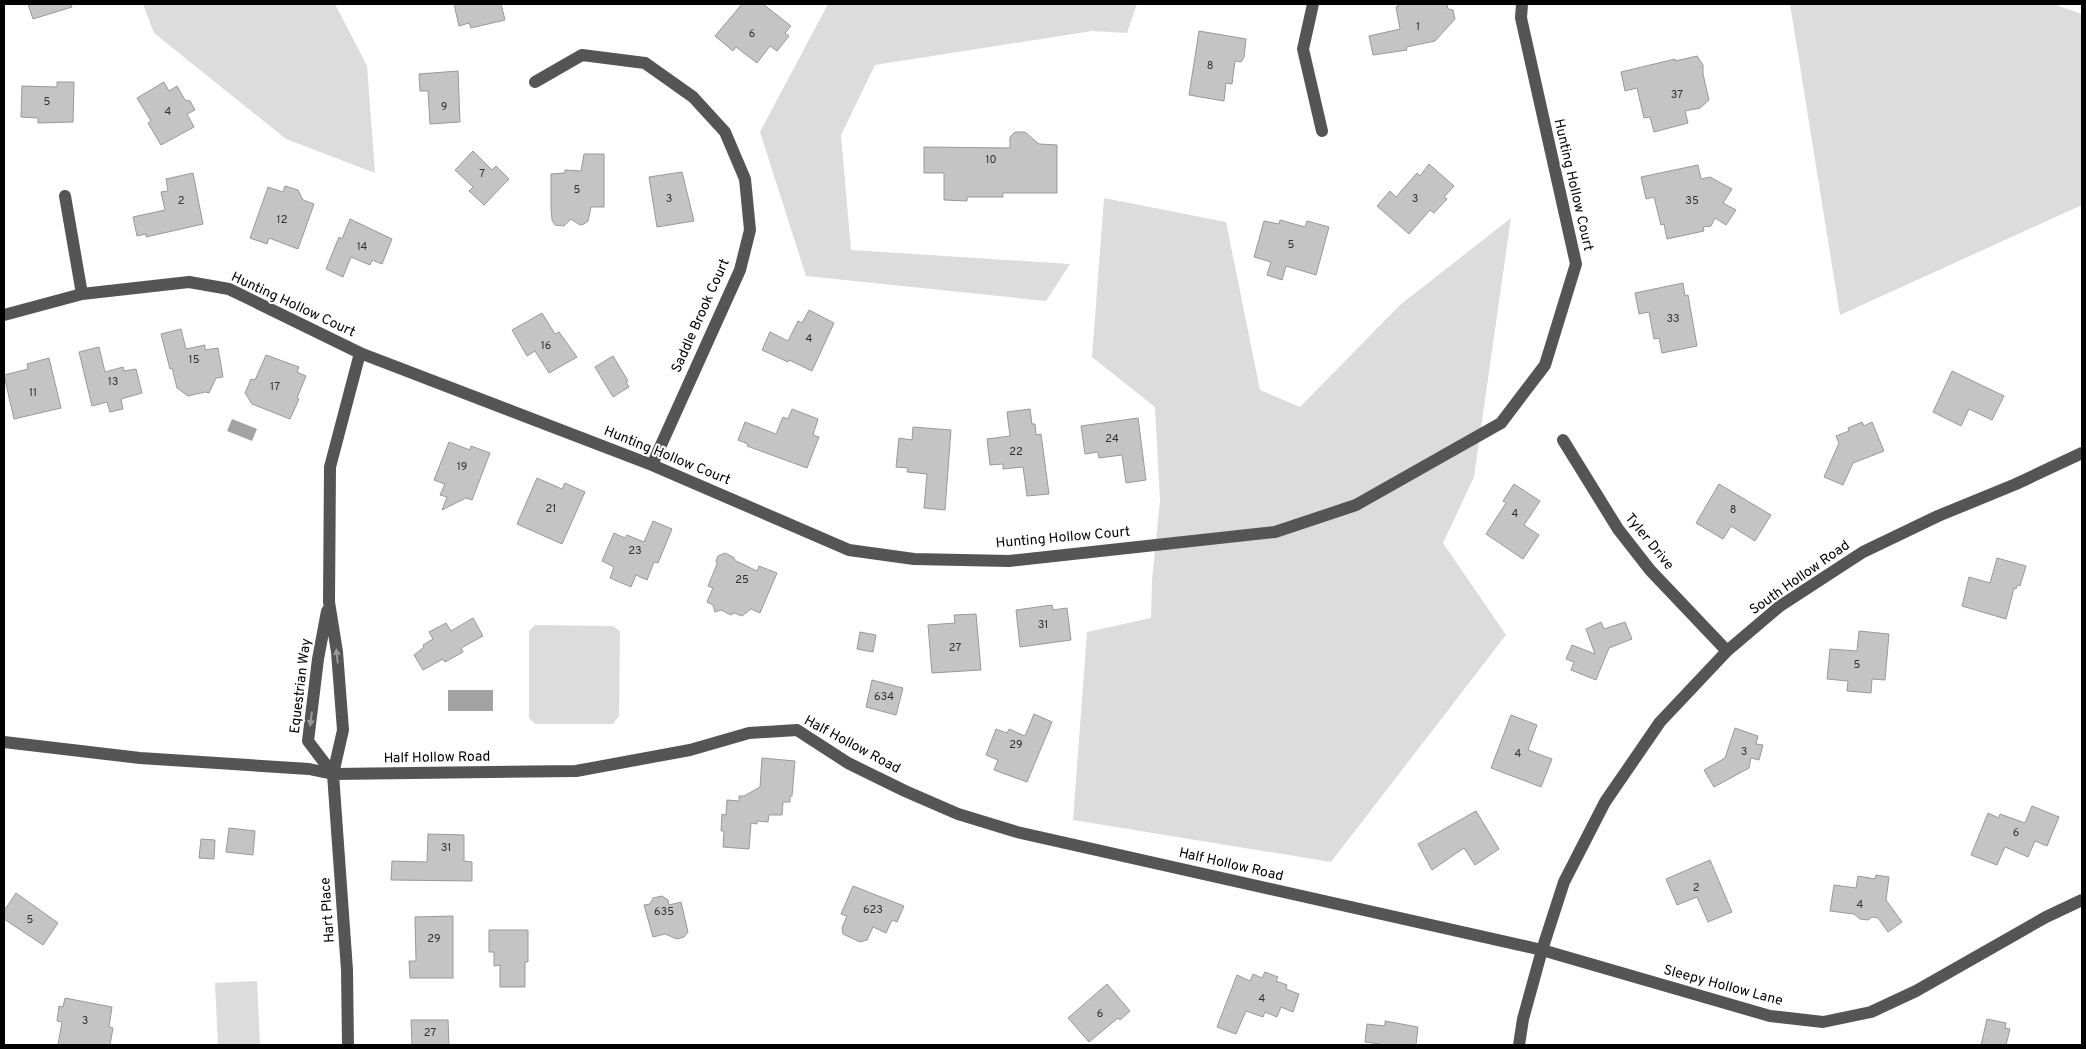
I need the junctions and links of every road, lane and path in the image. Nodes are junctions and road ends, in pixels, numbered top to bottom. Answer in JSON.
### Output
{"nodes":[{"id":1,"x":1313,"y":4,"type":"edge"},
{"id":2,"x":1522,"y":4,"type":"edge"},
{"id":3,"x":535,"y":82,"type":"dead end"},
{"id":4,"x":1322,"y":131,"type":"dead end"},
{"id":5,"x":65,"y":196,"type":"dead end"},
{"id":6,"x":82,"y":294,"type":"junction"},
{"id":7,"x":4,"y":315,"type":"edge"},
{"id":8,"x":360,"y":353,"type":"junction"},
{"id":9,"x":1563,"y":440,"type":"dead end"},
{"id":10,"x":2082,"y":453,"type":"edge"},
{"id":11,"x":652,"y":464,"type":"junction"},
{"id":12,"x":329,"y":602,"type":"junction"},
{"id":13,"x":1726,"y":651,"type":"junction"},
{"id":14,"x":4,"y":742,"type":"edge"},
{"id":15,"x":333,"y":774,"type":"junction"},
{"id":16,"x":2082,"y":900,"type":"edge"},
{"id":17,"x":1542,"y":950,"type":"junction"},
{"id":18,"x":348,"y":1045,"type":"edge"},
{"id":19,"x":1519,"y":1045,"type":"edge"}],
"edges":[{"from":1,"to":4,"type":"street"},
{"from":2,"to":11,"type":"street","name":"Hunting Hollow Court"},
{"from":3,"to":11,"type":"street","name":"Saddle Brook Court"},
{"from":5,"to":6,"type":"street"},
{"from":6,"to":7,"type":"street","name":"Hunting Hollow Court"},
{"from":6,"to":8,"type":"street","name":"Hunting Hollow Court"},
{"from":8,"to":11,"type":"street","name":"Hunting Hollow Court"},
{"from":8,"to":12,"type":"street","name":"Equestrian Way"},
{"from":9,"to":13,"type":"street","name":"Tyler Drive"},
{"from":10,"to":13,"type":"street","name":"South Hollow Road"},
{"from":15,"to":12,"type":"street","name":"Equestrian Way","one_way":true},
{"from":12,"to":15,"type":"street","name":"Equestrian Way","one_way":true},
{"from":13,"to":17,"type":"street","name":"South Hollow Road"},
{"from":14,"to":15,"type":"street","name":"Half Hollow Road"},
{"from":15,"to":17,"type":"street","name":"Half Hollow Road"},
{"from":15,"to":18,"type":"street","name":"Hart Place"},
{"from":16,"to":17,"type":"street","name":"Sleepy Hollow Lane"},
{"from":17,"to":19,"type":"street"}]}
